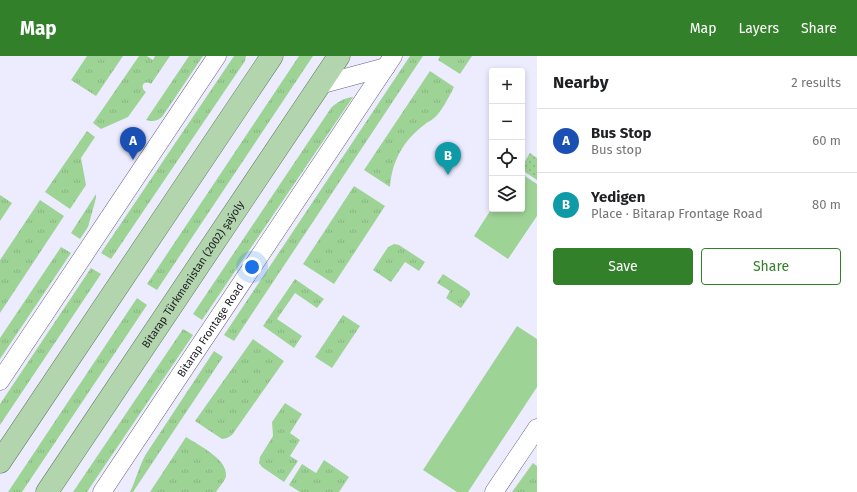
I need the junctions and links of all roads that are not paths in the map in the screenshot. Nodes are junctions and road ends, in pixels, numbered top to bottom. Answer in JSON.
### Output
{"nodes":[{"id":1,"x":217,"y":56,"type":"edge"},
{"id":2,"x":339,"y":56,"type":"edge"},
{"id":3,"x":268,"y":58,"type":"edge"},
{"id":4,"x":390,"y":62,"type":"edge"},
{"id":5,"x":320,"y":85,"type":"junction"},
{"id":6,"x":0,"y":380,"type":"edge"},
{"id":7,"x":537,"y":428,"type":"edge"},
{"id":8,"x":0,"y":462,"type":"edge"},
{"id":9,"x":47,"y":492,"type":"edge"},
{"id":10,"x":102,"y":492,"type":"edge"},
{"id":11,"x":494,"y":492,"type":"edge"}],
"edges":[{"from":1,"to":6,"type":"street"},
{"from":2,"to":5,"type":"main road","name":"Bitarap Türkmenistan (2002) şaýoly"},
{"from":3,"to":8,"type":"main road"},
{"from":4,"to":5,"type":"street","name":"Bitarap Frontage Road"},
{"from":4,"to":10,"type":"street","name":"Bitarap Frontage Road"},
{"from":5,"to":9,"type":"main road","name":"Bitarap Türkmenistan (2002) şaýoly"},
{"from":7,"to":11,"type":"street"}]}
